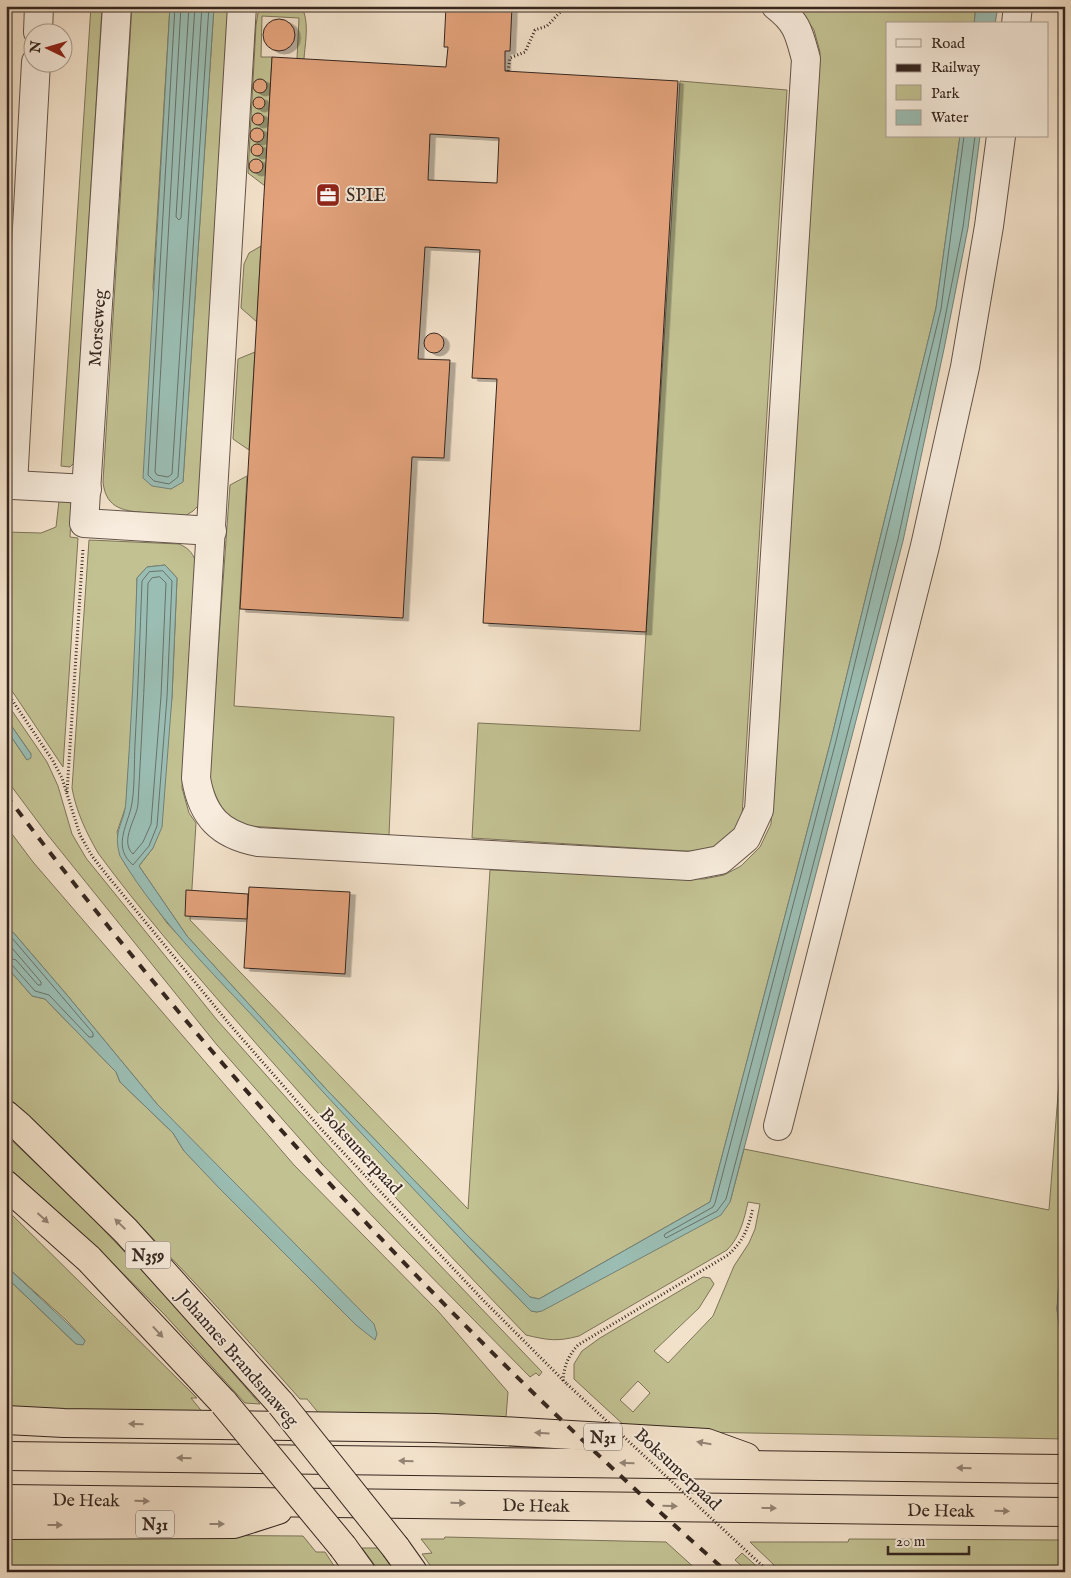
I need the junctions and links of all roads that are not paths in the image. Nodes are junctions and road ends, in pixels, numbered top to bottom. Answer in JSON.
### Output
{"nodes":[{"id":1,"x":39,"y":6,"type":"edge"},
{"id":2,"x":117,"y":6,"type":"edge"},
{"id":3,"x":242,"y":6,"type":"edge"},
{"id":4,"x":776,"y":6,"type":"edge"},
{"id":5,"x":1018,"y":6,"type":"edge"},
{"id":6,"x":38,"y":22,"type":"edge"},
{"id":7,"x":1016,"y":22,"type":"edge"},
{"id":8,"x":35,"y":72,"type":"edge"},
{"id":9,"x":1001,"y":138,"type":"edge"},
{"id":10,"x":10,"y":486,"type":"edge"},
{"id":11,"x":87,"y":489,"type":"junction"},
{"id":12,"x":212,"y":532,"type":"junction"},
{"id":13,"x":6,"y":1115,"type":"edge"},
{"id":14,"x":778,"y":1126,"type":"dead end"},
{"id":15,"x":6,"y":1186,"type":"edge"},
{"id":16,"x":6,"y":1420,"type":"edge"},
{"id":17,"x":6,"y":1456,"type":"edge"},
{"id":18,"x":767,"y":1465,"type":"junction"},
{"id":19,"x":1065,"y":1469,"type":"edge"},
{"id":20,"x":6,"y":1499,"type":"edge"},
{"id":21,"x":300,"y":1502,"type":"junction"},
{"id":22,"x":1065,"y":1512,"type":"edge"},
{"id":23,"x":6,"y":1525,"type":"edge"},
{"id":24,"x":361,"y":1572,"type":"edge"},
{"id":25,"x":413,"y":1572,"type":"edge"}],
"edges":[{"from":1,"to":6,"type":"street"},
{"from":2,"to":11,"type":"street","name":"Morseweg"},
{"from":3,"to":12,"type":"street"},
{"from":4,"to":12,"type":"street"},
{"from":5,"to":7,"type":"street"},
{"from":8,"to":10,"type":"street"},
{"from":9,"to":14,"type":"street"},
{"from":10,"to":11,"type":"street"},
{"from":11,"to":12,"type":"street","name":"Morseweg"},
{"from":25,"to":13,"type":"highway","name":"Johannes Brandsmaweg","number":"N359","one_way":true,"bridge":true},
{"from":15,"to":24,"type":"highway","number":"N359","one_way":true,"bridge":true},
{"from":18,"to":16,"type":"highway","number":"N31","one_way":true},
{"from":18,"to":17,"type":"highway","number":"N31","one_way":true},
{"from":19,"to":18,"type":"highway","number":"N31","one_way":true},
{"from":20,"to":21,"type":"highway","name":"De Heak","number":"N31","one_way":true},
{"from":21,"to":22,"type":"highway","name":"De Heak","number":"N31","one_way":true},
{"from":23,"to":21,"type":"highway","number":"N31","one_way":true}]}
